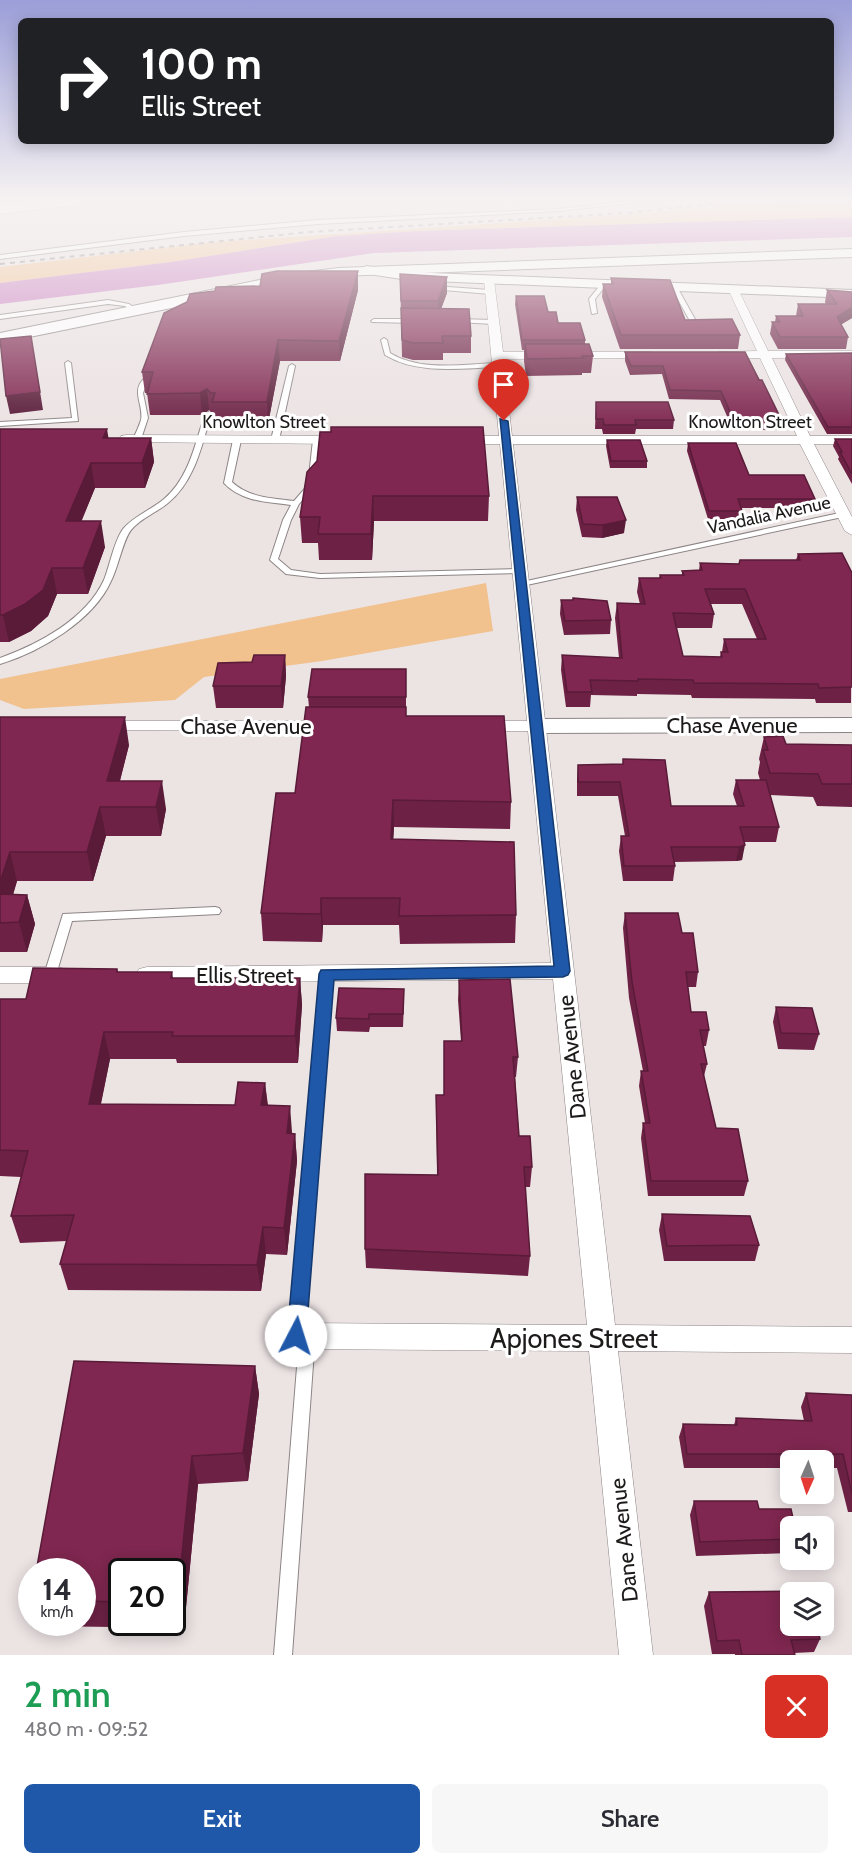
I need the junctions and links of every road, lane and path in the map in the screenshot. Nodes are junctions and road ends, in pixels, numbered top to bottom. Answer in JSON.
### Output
{"nodes":[{"id":1,"x":303,"y":277,"type":"edge"},
{"id":2,"x":399,"y":277,"type":"edge"},
{"id":3,"x":575,"y":277,"type":"edge"},
{"id":4,"x":604,"y":284,"type":"junction"},
{"id":5,"x":489,"y":286,"type":"junction"},
{"id":6,"x":674,"y":287,"type":"junction"},
{"id":7,"x":733,"y":289,"type":"junction"},
{"id":8,"x":852,"y":294,"type":"edge"},
{"id":9,"x":134,"y":310,"type":"junction"},
{"id":10,"x":594,"y":313,"type":"dead end"},
{"id":11,"x":0,"y":317,"type":"edge"},
{"id":12,"x":374,"y":321,"type":"dead end"},
{"id":13,"x":427,"y":321,"type":"edge"},
{"id":14,"x":449,"y":321,"type":"edge"},
{"id":15,"x":693,"y":321,"type":"edge"},
{"id":16,"x":494,"y":322,"type":"junction"},
{"id":17,"x":0,"y":338,"type":"edge"},
{"id":18,"x":384,"y":340,"type":"dead end"},
{"id":19,"x":764,"y":354,"type":"junction"},
{"id":20,"x":852,"y":354,"type":"edge"},
{"id":21,"x":665,"y":355,"type":"edge"},
{"id":22,"x":707,"y":355,"type":"edge"},
{"id":23,"x":498,"y":360,"type":"junction"},
{"id":24,"x":68,"y":363,"type":"dead end"},
{"id":25,"x":292,"y":366,"type":"dead end"},
{"id":26,"x":145,"y":380,"type":"edge"},
{"id":27,"x":208,"y":414,"type":"edge"},
{"id":28,"x":0,"y":424,"type":"edge"},
{"id":29,"x":114,"y":440,"type":"edge"},
{"id":30,"x":137,"y":440,"type":"junction"},
{"id":31,"x":200,"y":440,"type":"junction"},
{"id":32,"x":237,"y":440,"type":"junction"},
{"id":33,"x":275,"y":440,"type":"junction"},
{"id":34,"x":317,"y":440,"type":"junction"},
{"id":35,"x":364,"y":440,"type":"edge"},
{"id":36,"x":447,"y":440,"type":"edge"},
{"id":37,"x":506,"y":440,"type":"junction"},
{"id":38,"x":805,"y":440,"type":"junction"},
{"id":39,"x":852,"y":440,"type":"edge"},
{"id":40,"x":296,"y":503,"type":"junction"},
{"id":41,"x":844,"y":514,"type":"junction"},
{"id":42,"x":852,"y":531,"type":"edge"},
{"id":43,"x":521,"y":578,"type":"junction"},
{"id":44,"x":0,"y":661,"type":"edge"},
{"id":45,"x":852,"y":725,"type":"edge"},
{"id":46,"x":88,"y":726,"type":"edge"},
{"id":47,"x":348,"y":726,"type":"edge"},
{"id":48,"x":467,"y":726,"type":"edge"},
{"id":49,"x":538,"y":726,"type":"junction"},
{"id":50,"x":215,"y":911,"type":"dead end"},
{"id":51,"x":563,"y":971,"type":"junction"},
{"id":52,"x":326,"y":974,"type":"junction"},
{"id":53,"x":0,"y":975,"type":"edge"},
{"id":54,"x":50,"y":975,"type":"junction"},
{"id":55,"x":74,"y":975,"type":"edge"},
{"id":56,"x":122,"y":975,"type":"edge"},
{"id":57,"x":302,"y":1336,"type":"junction"},
{"id":58,"x":602,"y":1337,"type":"junction"},
{"id":59,"x":852,"y":1340,"type":"edge"},
{"id":60,"x":283,"y":1655,"type":"edge"},
{"id":61,"x":636,"y":1655,"type":"edge"}],
"edges":[{"from":1,"to":9,"type":"main road"},
{"from":2,"to":5,"type":"street"},
{"from":3,"to":4,"type":"street"},
{"from":4,"to":5,"type":"street"},
{"from":4,"to":6,"type":"street"},
{"from":4,"to":10,"type":"lane"},
{"from":5,"to":16,"type":"street","name":"Dane Avenue"},
{"from":6,"to":7,"type":"street"},
{"from":6,"to":15,"type":"lane"},
{"from":7,"to":8,"type":"street"},
{"from":7,"to":19,"type":"street"},
{"from":9,"to":11,"type":"lane"},
{"from":9,"to":17,"type":"main road"},
{"from":12,"to":13,"type":"lane"},
{"from":14,"to":16,"type":"lane"},
{"from":16,"to":23,"type":"street","name":"Dane Avenue"},
{"from":18,"to":23,"type":"lane"},
{"from":19,"to":20,"type":"street"},
{"from":19,"to":22,"type":"street"},
{"from":19,"to":38,"type":"street"},
{"from":21,"to":23,"type":"street"},
{"from":23,"to":37,"type":"street","name":"Dane Avenue"},
{"from":24,"to":28,"type":"lane"},
{"from":25,"to":33,"type":"lane"},
{"from":26,"to":30,"type":"lane"},
{"from":27,"to":31,"type":"lane"},
{"from":29,"to":30,"type":"street","name":"Knowlton Street"},
{"from":30,"to":31,"type":"street","name":"Knowlton Street"},
{"from":31,"to":32,"type":"street","name":"Knowlton Street"},
{"from":31,"to":44,"type":"lane"},
{"from":32,"to":33,"type":"street","name":"Knowlton Street"},
{"from":32,"to":40,"type":"lane"},
{"from":33,"to":34,"type":"street","name":"Knowlton Street"},
{"from":34,"to":35,"type":"street","name":"Knowlton Street"},
{"from":34,"to":40,"type":"lane"},
{"from":36,"to":37,"type":"street","name":"Knowlton Street"},
{"from":37,"to":38,"type":"street","name":"Knowlton Street"},
{"from":37,"to":43,"type":"street","name":"Dane Avenue"},
{"from":38,"to":39,"type":"street","name":"Knowlton Street"},
{"from":38,"to":41,"type":"street"},
{"from":40,"to":43,"type":"lane","name":"Vandalia Avenue"},
{"from":41,"to":42,"type":"street"},
{"from":41,"to":43,"type":"lane","name":"Vandalia Avenue"},
{"from":43,"to":49,"type":"street","name":"Dane Avenue"},
{"from":45,"to":49,"type":"street","name":"Chase Avenue"},
{"from":46,"to":47,"type":"street","name":"Chase Avenue"},
{"from":48,"to":49,"type":"street","name":"Chase Avenue"},
{"from":49,"to":51,"type":"street","name":"Dane Avenue"},
{"from":50,"to":54,"type":"lane"},
{"from":51,"to":52,"type":"street","name":"Ellis Street"},
{"from":51,"to":58,"type":"street","name":"Dane Avenue"},
{"from":52,"to":56,"type":"street","name":"Ellis Street"},
{"from":52,"to":57,"type":"lane"},
{"from":53,"to":54,"type":"street"},
{"from":54,"to":55,"type":"street"},
{"from":57,"to":58,"type":"street","name":"Apjones Street"},
{"from":57,"to":60,"type":"lane"},
{"from":58,"to":59,"type":"street","name":"Apjones Street"},
{"from":58,"to":61,"type":"street","name":"Dane Avenue"}]}
